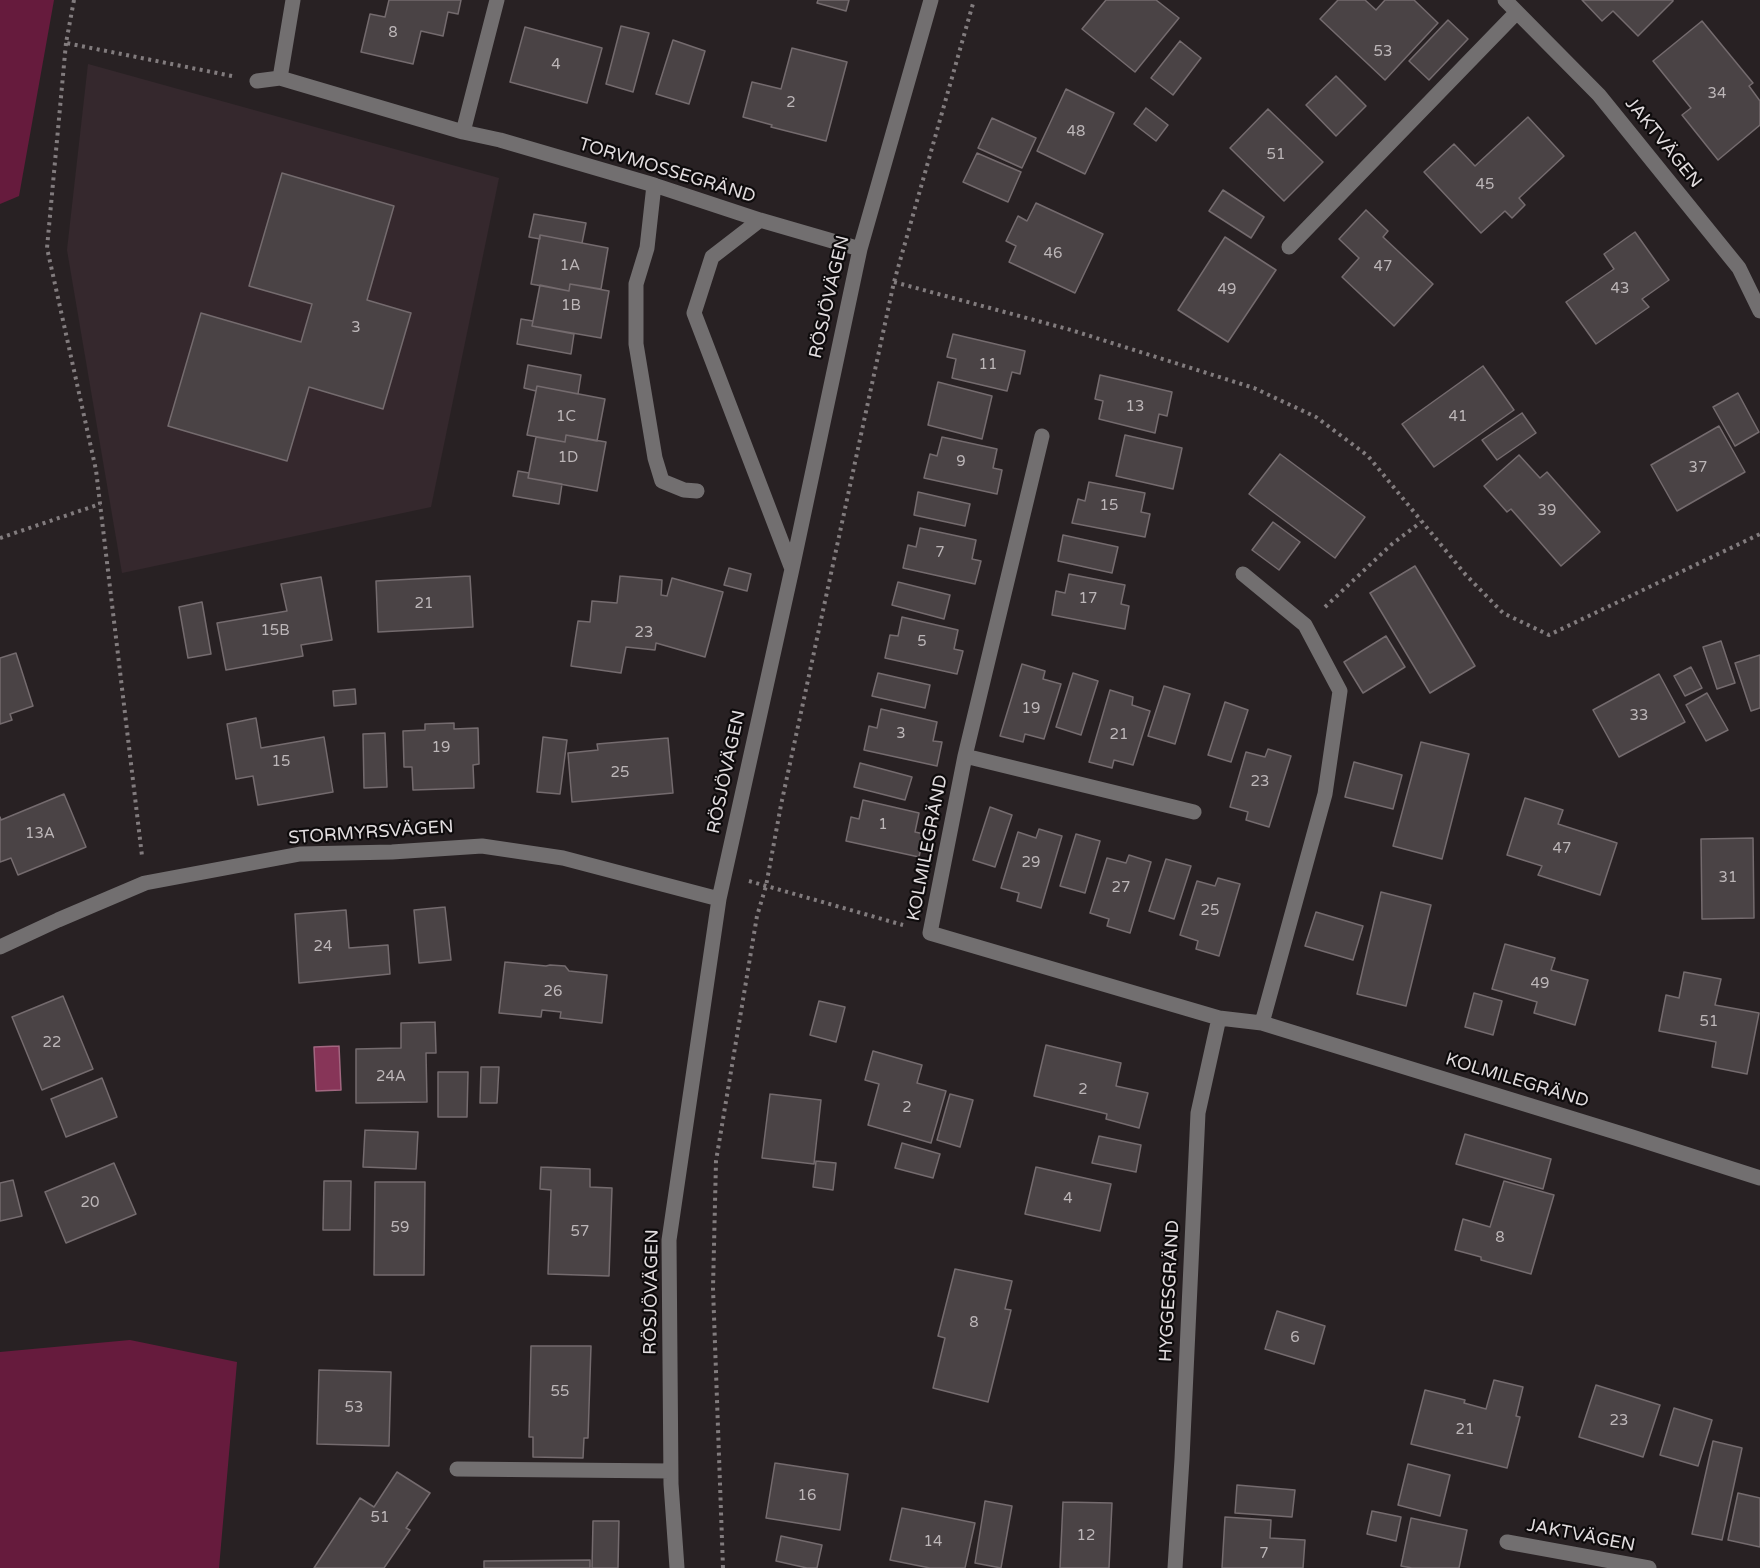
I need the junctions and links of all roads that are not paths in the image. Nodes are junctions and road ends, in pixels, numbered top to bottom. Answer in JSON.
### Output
{"nodes":[{"id":1,"x":293,"y":0,"type":"edge"},
{"id":2,"x":497,"y":0,"type":"edge"},
{"id":3,"x":932,"y":0,"type":"edge"},
{"id":4,"x":1504,"y":0,"type":"edge"},
{"id":5,"x":1516,"y":13,"type":"junction"},
{"id":6,"x":280,"y":78,"type":"junction"},
{"id":7,"x":257,"y":81,"type":"road end"},
{"id":8,"x":463,"y":132,"type":"junction"},
{"id":9,"x":654,"y":185,"type":"junction"},
{"id":10,"x":760,"y":220,"type":"junction"},
{"id":11,"x":1288,"y":247,"type":"dead end"},
{"id":12,"x":860,"y":249,"type":"junction"},
{"id":13,"x":1760,"y":311,"type":"edge"},
{"id":14,"x":1042,"y":436,"type":"dead end"},
{"id":15,"x":697,"y":491,"type":"dead end"},
{"id":16,"x":792,"y":569,"type":"junction"},
{"id":17,"x":1243,"y":574,"type":"dead end"},
{"id":18,"x":965,"y":756,"type":"junction"},
{"id":19,"x":1194,"y":812,"type":"dead end"},
{"id":20,"x":719,"y":899,"type":"junction"},
{"id":21,"x":0,"y":947,"type":"edge"},
{"id":22,"x":1219,"y":1018,"type":"junction"},
{"id":23,"x":1262,"y":1023,"type":"junction"},
{"id":24,"x":1760,"y":1178,"type":"edge"},
{"id":25,"x":457,"y":1469,"type":"dead end"},
{"id":26,"x":671,"y":1471,"type":"junction"},
{"id":27,"x":1507,"y":1542,"type":"dead end"},
{"id":28,"x":677,"y":1568,"type":"edge"},
{"id":29,"x":1175,"y":1568,"type":"edge"},
{"id":30,"x":1649,"y":1568,"type":"edge"}],
"edges":[{"from":1,"to":6,"type":"street"},
{"from":2,"to":8,"type":"street"},
{"from":3,"to":12,"type":"street","name":"RÖSJÖVÄGEN"},
{"from":4,"to":5,"type":"street","name":"JAKTVÄGEN"},
{"from":5,"to":11,"type":"street"},
{"from":5,"to":13,"type":"street","name":"JAKTVÄGEN"},
{"from":6,"to":7,"type":"street","name":"TORVMOSSEGRÄND"},
{"from":6,"to":8,"type":"street","name":"TORVMOSSEGRÄND"},
{"from":8,"to":9,"type":"street","name":"TORVMOSSEGRÄND"},
{"from":9,"to":10,"type":"street","name":"TORVMOSSEGRÄND"},
{"from":9,"to":15,"type":"street"},
{"from":10,"to":12,"type":"street","name":"TORVMOSSEGRÄND"},
{"from":10,"to":16,"type":"street"},
{"from":12,"to":16,"type":"street","name":"RÖSJÖVÄGEN"},
{"from":14,"to":18,"type":"street","name":"KOLMILEGRÄND"},
{"from":16,"to":20,"type":"street","name":"RÖSJÖVÄGEN"},
{"from":17,"to":23,"type":"street"},
{"from":18,"to":19,"type":"street"},
{"from":18,"to":22,"type":"street","name":"KOLMILEGRÄND"},
{"from":20,"to":21,"type":"street","name":"STORMYRSVÄGEN"},
{"from":20,"to":26,"type":"street","name":"RÖSJÖVÄGEN"},
{"from":22,"to":23,"type":"street","name":"KOLMILEGRÄND"},
{"from":22,"to":29,"type":"street","name":"HYGGESGRÄND"},
{"from":23,"to":24,"type":"street","name":"KOLMILEGRÄND"},
{"from":25,"to":26,"type":"street"},
{"from":26,"to":28,"type":"street","name":"RÖSJÖVÄGEN"},
{"from":27,"to":30,"type":"street","name":"JAKTVÄGEN"}]}
